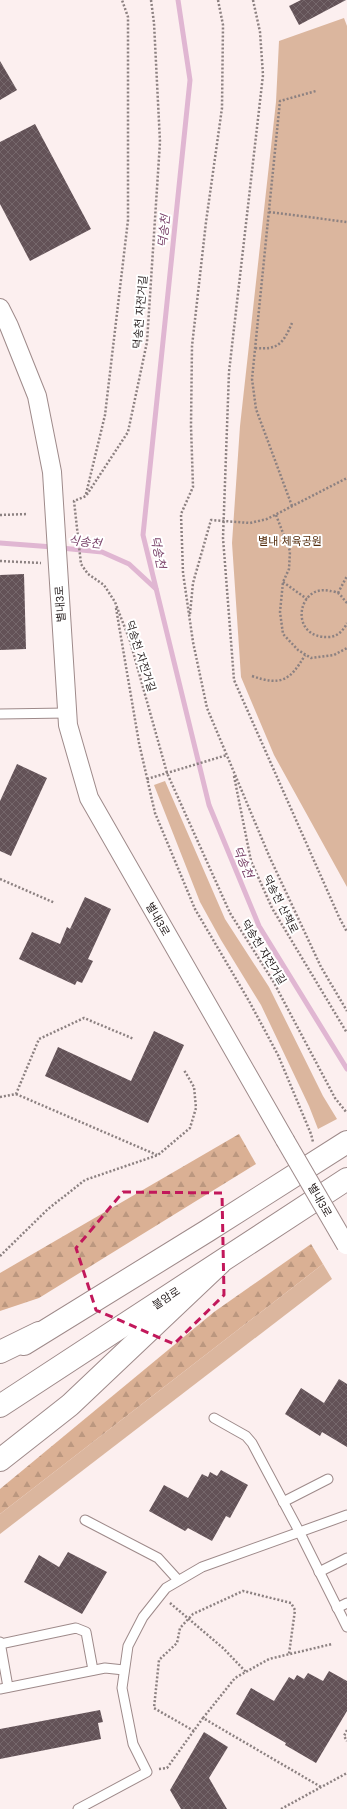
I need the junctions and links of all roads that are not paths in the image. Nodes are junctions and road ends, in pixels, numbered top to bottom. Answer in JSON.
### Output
{"nodes":[{"id":1,"x":0,"y":308,"type":"edge"},
{"id":2,"x":67,"y":712,"type":"junction"},
{"id":3,"x":0,"y":714,"type":"edge"},
{"id":4,"x":347,"y":1142,"type":"edge"},
{"id":5,"x":347,"y":1145,"type":"edge"},
{"id":6,"x":316,"y":1162,"type":"junction"},
{"id":7,"x":342,"y":1183,"type":"edge"},
{"id":8,"x":347,"y":1246,"type":"edge"},
{"id":9,"x":220,"y":1264,"type":"junction"},
{"id":10,"x":39,"y":1333,"type":"junction"},
{"id":11,"x":0,"y":1352,"type":"edge"},
{"id":12,"x":0,"y":1361,"type":"edge"},
{"id":13,"x":0,"y":1406,"type":"edge"},
{"id":14,"x":214,"y":1418,"type":"dead end"},
{"id":15,"x":0,"y":1460,"type":"edge"},
{"id":16,"x":328,"y":1479,"type":"dead end"},
{"id":17,"x":284,"y":1502,"type":"junction"},
{"id":18,"x":347,"y":1515,"type":"edge"},
{"id":19,"x":85,"y":1520,"type":"dead end"},
{"id":20,"x":300,"y":1533,"type":"junction"},
{"id":21,"x":347,"y":1558,"type":"edge"},
{"id":22,"x":319,"y":1572,"type":"junction"},
{"id":23,"x":178,"y":1580,"type":"junction"},
{"id":24,"x":347,"y":1603,"type":"edge"},
{"id":25,"x":337,"y":1608,"type":"junction"},
{"id":26,"x":347,"y":1628,"type":"edge"},
{"id":27,"x":0,"y":1643,"type":"edge"},
{"id":28,"x":93,"y":1670,"type":"junction"},
{"id":29,"x":124,"y":1670,"type":"junction"},
{"id":30,"x":4,"y":1688,"type":"edge"},
{"id":31,"x":78,"y":1809,"type":"edge"}],
"edges":[{"from":1,"to":2,"type":"street","name":"별내3로"},
{"from":2,"to":3,"type":"lane"},
{"from":2,"to":8,"type":"street","name":"별내3로","bridge":true},
{"from":4,"to":6,"type":"main road"},
{"from":5,"to":6,"type":"main road"},
{"from":6,"to":10,"type":"main road"},
{"from":7,"to":9,"type":"main road","name":"불암로"},
{"from":9,"to":13,"type":"main road","name":"불암로"},
{"from":9,"to":15,"type":"main road"},
{"from":10,"to":11,"type":"main road"},
{"from":10,"to":12,"type":"main road"},
{"from":14,"to":17,"type":"lane"},
{"from":16,"to":17,"type":"lane"},
{"from":17,"to":20,"type":"lane"},
{"from":18,"to":20,"type":"lane"},
{"from":19,"to":23,"type":"lane"},
{"from":20,"to":22,"type":"lane"},
{"from":20,"to":23,"type":"lane"},
{"from":21,"to":22,"type":"lane"},
{"from":22,"to":25,"type":"lane"},
{"from":23,"to":29,"type":"lane"},
{"from":24,"to":25,"type":"lane"},
{"from":25,"to":26,"type":"lane"},
{"from":27,"to":28,"type":"lane"},
{"from":27,"to":30,"type":"lane"},
{"from":28,"to":29,"type":"lane"},
{"from":28,"to":30,"type":"lane"},
{"from":29,"to":31,"type":"lane"}]}
